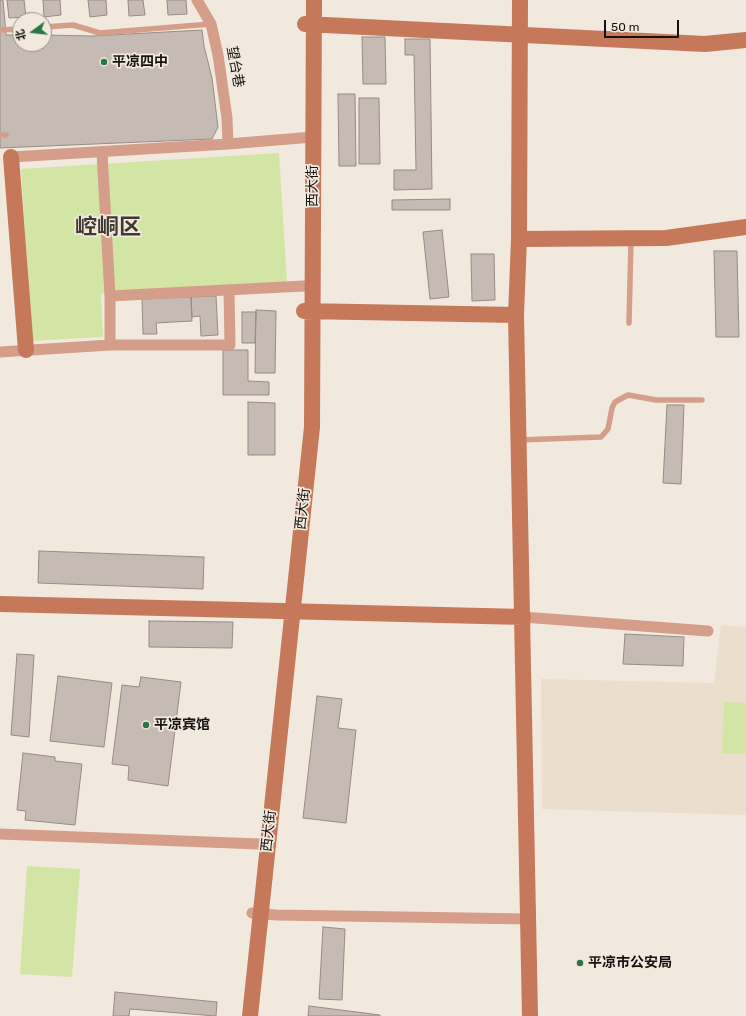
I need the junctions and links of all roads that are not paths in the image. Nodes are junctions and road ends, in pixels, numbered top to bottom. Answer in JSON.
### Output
{"nodes":[{"id":1,"x":197,"y":0,"type":"edge"},
{"id":2,"x":305,"y":0,"type":"edge"},
{"id":3,"x":314,"y":0,"type":"edge"},
{"id":4,"x":520,"y":0,"type":"edge"},
{"id":5,"x":211,"y":24,"type":"junction"},
{"id":6,"x":309,"y":24,"type":"junction"},
{"id":7,"x":52,"y":26,"type":"edge"},
{"id":8,"x":12,"y":29,"type":"edge"},
{"id":9,"x":0,"y":30,"type":"edge"},
{"id":10,"x":520,"y":34,"type":"junction"},
{"id":11,"x":746,"y":40,"type":"edge"},
{"id":12,"x":309,"y":137,"type":"junction"},
{"id":13,"x":228,"y":144,"type":"junction"},
{"id":14,"x":102,"y":152,"type":"junction"},
{"id":15,"x":11,"y":158,"type":"joint"},
{"id":16,"x":746,"y":227,"type":"edge"},
{"id":17,"x":632,"y":238,"type":"junction"},
{"id":18,"x":519,"y":239,"type":"junction"},
{"id":19,"x":304,"y":286,"type":"junction"},
{"id":20,"x":229,"y":290,"type":"junction"},
{"id":21,"x":110,"y":296,"type":"junction"},
{"id":22,"x":308,"y":311,"type":"junction"},
{"id":23,"x":516,"y":315,"type":"junction"},
{"id":24,"x":629,"y":323,"type":"dead end"},
{"id":25,"x":110,"y":345,"type":"junction"},
{"id":26,"x":26,"y":350,"type":"junction"},
{"id":27,"x":0,"y":352,"type":"edge"},
{"id":28,"x":702,"y":400,"type":"dead end"},
{"id":29,"x":519,"y":440,"type":"junction"},
{"id":30,"x":0,"y":604,"type":"edge"},
{"id":31,"x":288,"y":612,"type":"junction"},
{"id":32,"x":523,"y":617,"type":"junction"},
{"id":33,"x":708,"y":631,"type":"dead end"},
{"id":34,"x":0,"y":834,"type":"edge"},
{"id":35,"x":259,"y":844,"type":"junction"},
{"id":36,"x":256,"y":913,"type":"junction"},
{"id":37,"x":528,"y":919,"type":"junction"},
{"id":38,"x":241,"y":1016,"type":"edge"},
{"id":39,"x":250,"y":1016,"type":"edge"},
{"id":40,"x":530,"y":1016,"type":"edge"}],
"edges":[{"from":1,"to":5,"type":"street","name":"望台巷"},
{"from":2,"to":6,"type":"street","name":"西大街"},
{"from":3,"to":6,"type":"street","name":"西大街"},
{"from":4,"to":10,"type":"street"},
{"from":5,"to":7,"type":"lane"},
{"from":5,"to":13,"type":"street","name":"望台巷"},
{"from":6,"to":10,"type":"street"},
{"from":6,"to":12,"type":"street","name":"西大街"},
{"from":8,"to":9,"type":"lane"},
{"from":10,"to":11,"type":"street"},
{"from":10,"to":18,"type":"street"},
{"from":12,"to":13,"type":"street"},
{"from":12,"to":19,"type":"street","name":"西大街"},
{"from":12,"to":22,"type":"street","name":"西大街"},
{"from":13,"to":14,"type":"street"},
{"from":14,"to":15,"type":"street"},
{"from":14,"to":21,"type":"street"},
{"from":15,"to":26,"type":"street"},
{"from":16,"to":17,"type":"street"},
{"from":17,"to":18,"type":"street"},
{"from":17,"to":24,"type":"lane"},
{"from":18,"to":23,"type":"street"},
{"from":19,"to":20,"type":"street"},
{"from":19,"to":22,"type":"street","name":"西大街"},
{"from":20,"to":21,"type":"street"},
{"from":20,"to":25,"type":"street"},
{"from":21,"to":25,"type":"street"},
{"from":22,"to":23,"type":"street"},
{"from":22,"to":31,"type":"street","name":"西大街"},
{"from":23,"to":29,"type":"street"},
{"from":25,"to":26,"type":"street"},
{"from":26,"to":27,"type":"street"},
{"from":28,"to":29,"type":"lane"},
{"from":29,"to":32,"type":"street"},
{"from":30,"to":31,"type":"street"},
{"from":31,"to":32,"type":"street"},
{"from":31,"to":35,"type":"street","name":"西大街"},
{"from":31,"to":36,"type":"street","name":"西大街"},
{"from":32,"to":33,"type":"street"},
{"from":32,"to":37,"type":"street"},
{"from":34,"to":35,"type":"street"},
{"from":35,"to":36,"type":"street","name":"西大街"},
{"from":36,"to":37,"type":"street"},
{"from":36,"to":38,"type":"street","name":"西大街"},
{"from":36,"to":39,"type":"street","name":"西大街"},
{"from":37,"to":40,"type":"street"}]}
